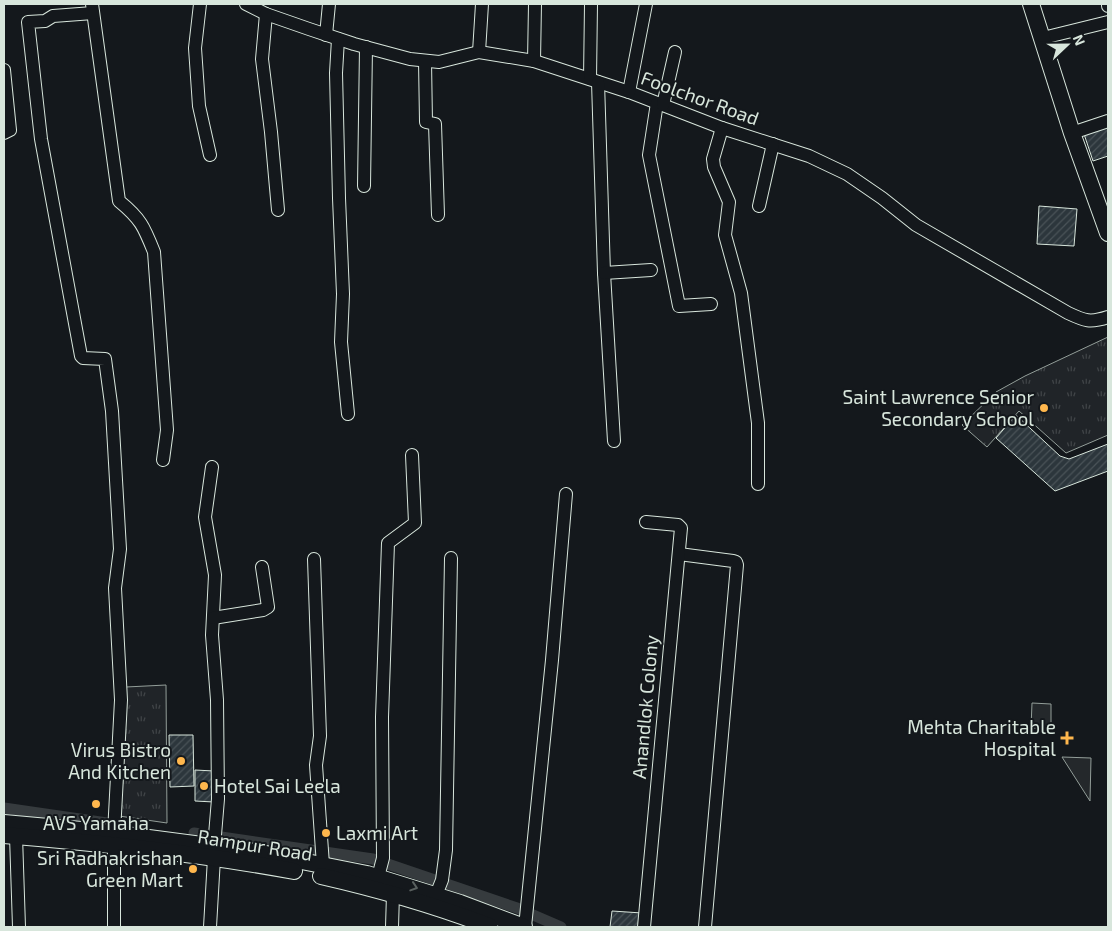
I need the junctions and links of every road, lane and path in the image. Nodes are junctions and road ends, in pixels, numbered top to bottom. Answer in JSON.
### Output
{"nodes":[{"id":1,"x":200,"y":4,"type":"edge"},
{"id":2,"x":246,"y":4,"type":"edge"},
{"id":3,"x":329,"y":4,"type":"edge"},
{"id":4,"x":482,"y":4,"type":"edge"},
{"id":5,"x":535,"y":4,"type":"edge"},
{"id":6,"x":591,"y":4,"type":"edge"},
{"id":7,"x":646,"y":4,"type":"edge"},
{"id":8,"x":1031,"y":4,"type":"edge"},
{"id":9,"x":93,"y":9,"type":"edge"},
{"id":10,"x":266,"y":14,"type":"junction"},
{"id":11,"x":1108,"y":22,"type":"edge"},
{"id":12,"x":326,"y":35,"type":"junction"},
{"id":13,"x":1043,"y":38,"type":"junction"},
{"id":14,"x":338,"y":39,"type":"junction"},
{"id":15,"x":366,"y":47,"type":"junction"},
{"id":16,"x":479,"y":52,"type":"junction"},
{"id":17,"x":675,"y":52,"type":"dead end"},
{"id":18,"x":425,"y":61,"type":"junction"},
{"id":19,"x":534,"y":61,"type":"junction"},
{"id":20,"x":4,"y":70,"type":"edge"},
{"id":21,"x":594,"y":80,"type":"junction"},
{"id":22,"x":629,"y":92,"type":"junction"},
{"id":23,"x":660,"y":104,"type":"junction"},
{"id":24,"x":1108,"y":122,"type":"edge"},
{"id":25,"x":722,"y":128,"type":"junction"},
{"id":26,"x":4,"y":133,"type":"edge"},
{"id":27,"x":1072,"y":133,"type":"junction"},
{"id":28,"x":773,"y":144,"type":"junction"},
{"id":29,"x":210,"y":155,"type":"dead end"},
{"id":30,"x":364,"y":186,"type":"dead end"},
{"id":31,"x":759,"y":206,"type":"dead end"},
{"id":32,"x":278,"y":210,"type":"dead end"},
{"id":33,"x":438,"y":215,"type":"dead end"},
{"id":34,"x":1108,"y":233,"type":"edge"},
{"id":35,"x":651,"y":270,"type":"dead end"},
{"id":36,"x":604,"y":273,"type":"junction"},
{"id":37,"x":711,"y":304,"type":"dead end"},
{"id":38,"x":1108,"y":317,"type":"edge"},
{"id":39,"x":348,"y":414,"type":"dead end"},
{"id":40,"x":614,"y":441,"type":"dead end"},
{"id":41,"x":412,"y":455,"type":"dead end"},
{"id":42,"x":163,"y":460,"type":"dead end"},
{"id":43,"x":212,"y":467,"type":"dead end"},
{"id":44,"x":758,"y":484,"type":"dead end"},
{"id":45,"x":566,"y":494,"type":"dead end"},
{"id":46,"x":646,"y":522,"type":"dead end"},
{"id":47,"x":679,"y":554,"type":"junction"},
{"id":48,"x":451,"y":558,"type":"dead end"},
{"id":49,"x":314,"y":559,"type":"dead end"},
{"id":50,"x":262,"y":567,"type":"dead end"},
{"id":51,"x":213,"y":618,"type":"junction"},
{"id":52,"x":4,"y":823,"type":"edge"},
{"id":53,"x":10,"y":836,"type":"edge"},
{"id":54,"x":114,"y":839,"type":"junction"},
{"id":55,"x":215,"y":844,"type":"junction"},
{"id":56,"x":323,"y":856,"type":"junction"},
{"id":57,"x":381,"y":867,"type":"junction"},
{"id":58,"x":439,"y":887,"type":"junction"},
{"id":59,"x":392,"y":894,"type":"junction"},
{"id":60,"x":525,"y":919,"type":"edge"},
{"id":61,"x":19,"y":927,"type":"edge"},
{"id":62,"x":114,"y":927,"type":"edge"},
{"id":63,"x":210,"y":927,"type":"edge"},
{"id":64,"x":392,"y":927,"type":"edge"},
{"id":65,"x":493,"y":927,"type":"edge"},
{"id":66,"x":644,"y":927,"type":"edge"},
{"id":67,"x":705,"y":927,"type":"edge"}],
"edges":[{"from":1,"to":29,"type":"street"},
{"from":2,"to":10,"type":"street","name":"Foolchor Road"},
{"from":3,"to":12,"type":"street"},
{"from":4,"to":16,"type":"street"},
{"from":5,"to":19,"type":"street"},
{"from":6,"to":21,"type":"street"},
{"from":7,"to":22,"type":"street"},
{"from":8,"to":13,"type":"main road"},
{"from":9,"to":42,"type":"street"},
{"from":9,"to":54,"type":"street"},
{"from":10,"to":12,"type":"street","name":"Foolchor Road"},
{"from":10,"to":32,"type":"street"},
{"from":11,"to":13,"type":"street"},
{"from":12,"to":14,"type":"street","name":"Foolchor Road"},
{"from":13,"to":27,"type":"main road"},
{"from":14,"to":15,"type":"street","name":"Foolchor Road"},
{"from":14,"to":39,"type":"street"},
{"from":15,"to":18,"type":"street","name":"Foolchor Road"},
{"from":15,"to":30,"type":"street"},
{"from":16,"to":18,"type":"street","name":"Foolchor Road"},
{"from":16,"to":19,"type":"street","name":"Foolchor Road"},
{"from":17,"to":23,"type":"street"},
{"from":18,"to":33,"type":"street"},
{"from":19,"to":21,"type":"street","name":"Foolchor Road"},
{"from":20,"to":26,"type":"street"},
{"from":21,"to":22,"type":"street","name":"Foolchor Road"},
{"from":21,"to":36,"type":"street"},
{"from":22,"to":23,"type":"street","name":"Foolchor Road"},
{"from":23,"to":25,"type":"street","name":"Foolchor Road"},
{"from":23,"to":37,"type":"street"},
{"from":24,"to":27,"type":"street"},
{"from":25,"to":28,"type":"street","name":"Foolchor Road"},
{"from":25,"to":44,"type":"street"},
{"from":27,"to":34,"type":"main road"},
{"from":28,"to":31,"type":"street"},
{"from":28,"to":38,"type":"street","name":"Foolchor Road"},
{"from":35,"to":36,"type":"street"},
{"from":36,"to":40,"type":"street"},
{"from":41,"to":57,"type":"street"},
{"from":43,"to":51,"type":"street"},
{"from":45,"to":60,"type":"street"},
{"from":46,"to":47,"type":"street","name":"Anandlok Colony"},
{"from":47,"to":66,"type":"street","name":"Anandlok Colony"},
{"from":47,"to":67,"type":"street"},
{"from":48,"to":58,"type":"street"},
{"from":49,"to":56,"type":"street"},
{"from":50,"to":51,"type":"street"},
{"from":51,"to":55,"type":"street"},
{"from":52,"to":54,"type":"main road"},
{"from":53,"to":54,"type":"main road","name":"Rampur Road"},
{"from":53,"to":61,"type":"street"},
{"from":54,"to":55,"type":"main road","name":"Rampur Road"},
{"from":54,"to":62,"type":"street"},
{"from":55,"to":56,"type":"main road"},
{"from":55,"to":59,"type":"main road","name":"Rampur Road"},
{"from":55,"to":63,"type":"street"},
{"from":56,"to":57,"type":"main road"},
{"from":57,"to":58,"type":"main road","one_way":true},
{"from":58,"to":60,"type":"main road"},
{"from":59,"to":64,"type":"street"},
{"from":59,"to":65,"type":"main road","name":"Rampur Road"}]}
